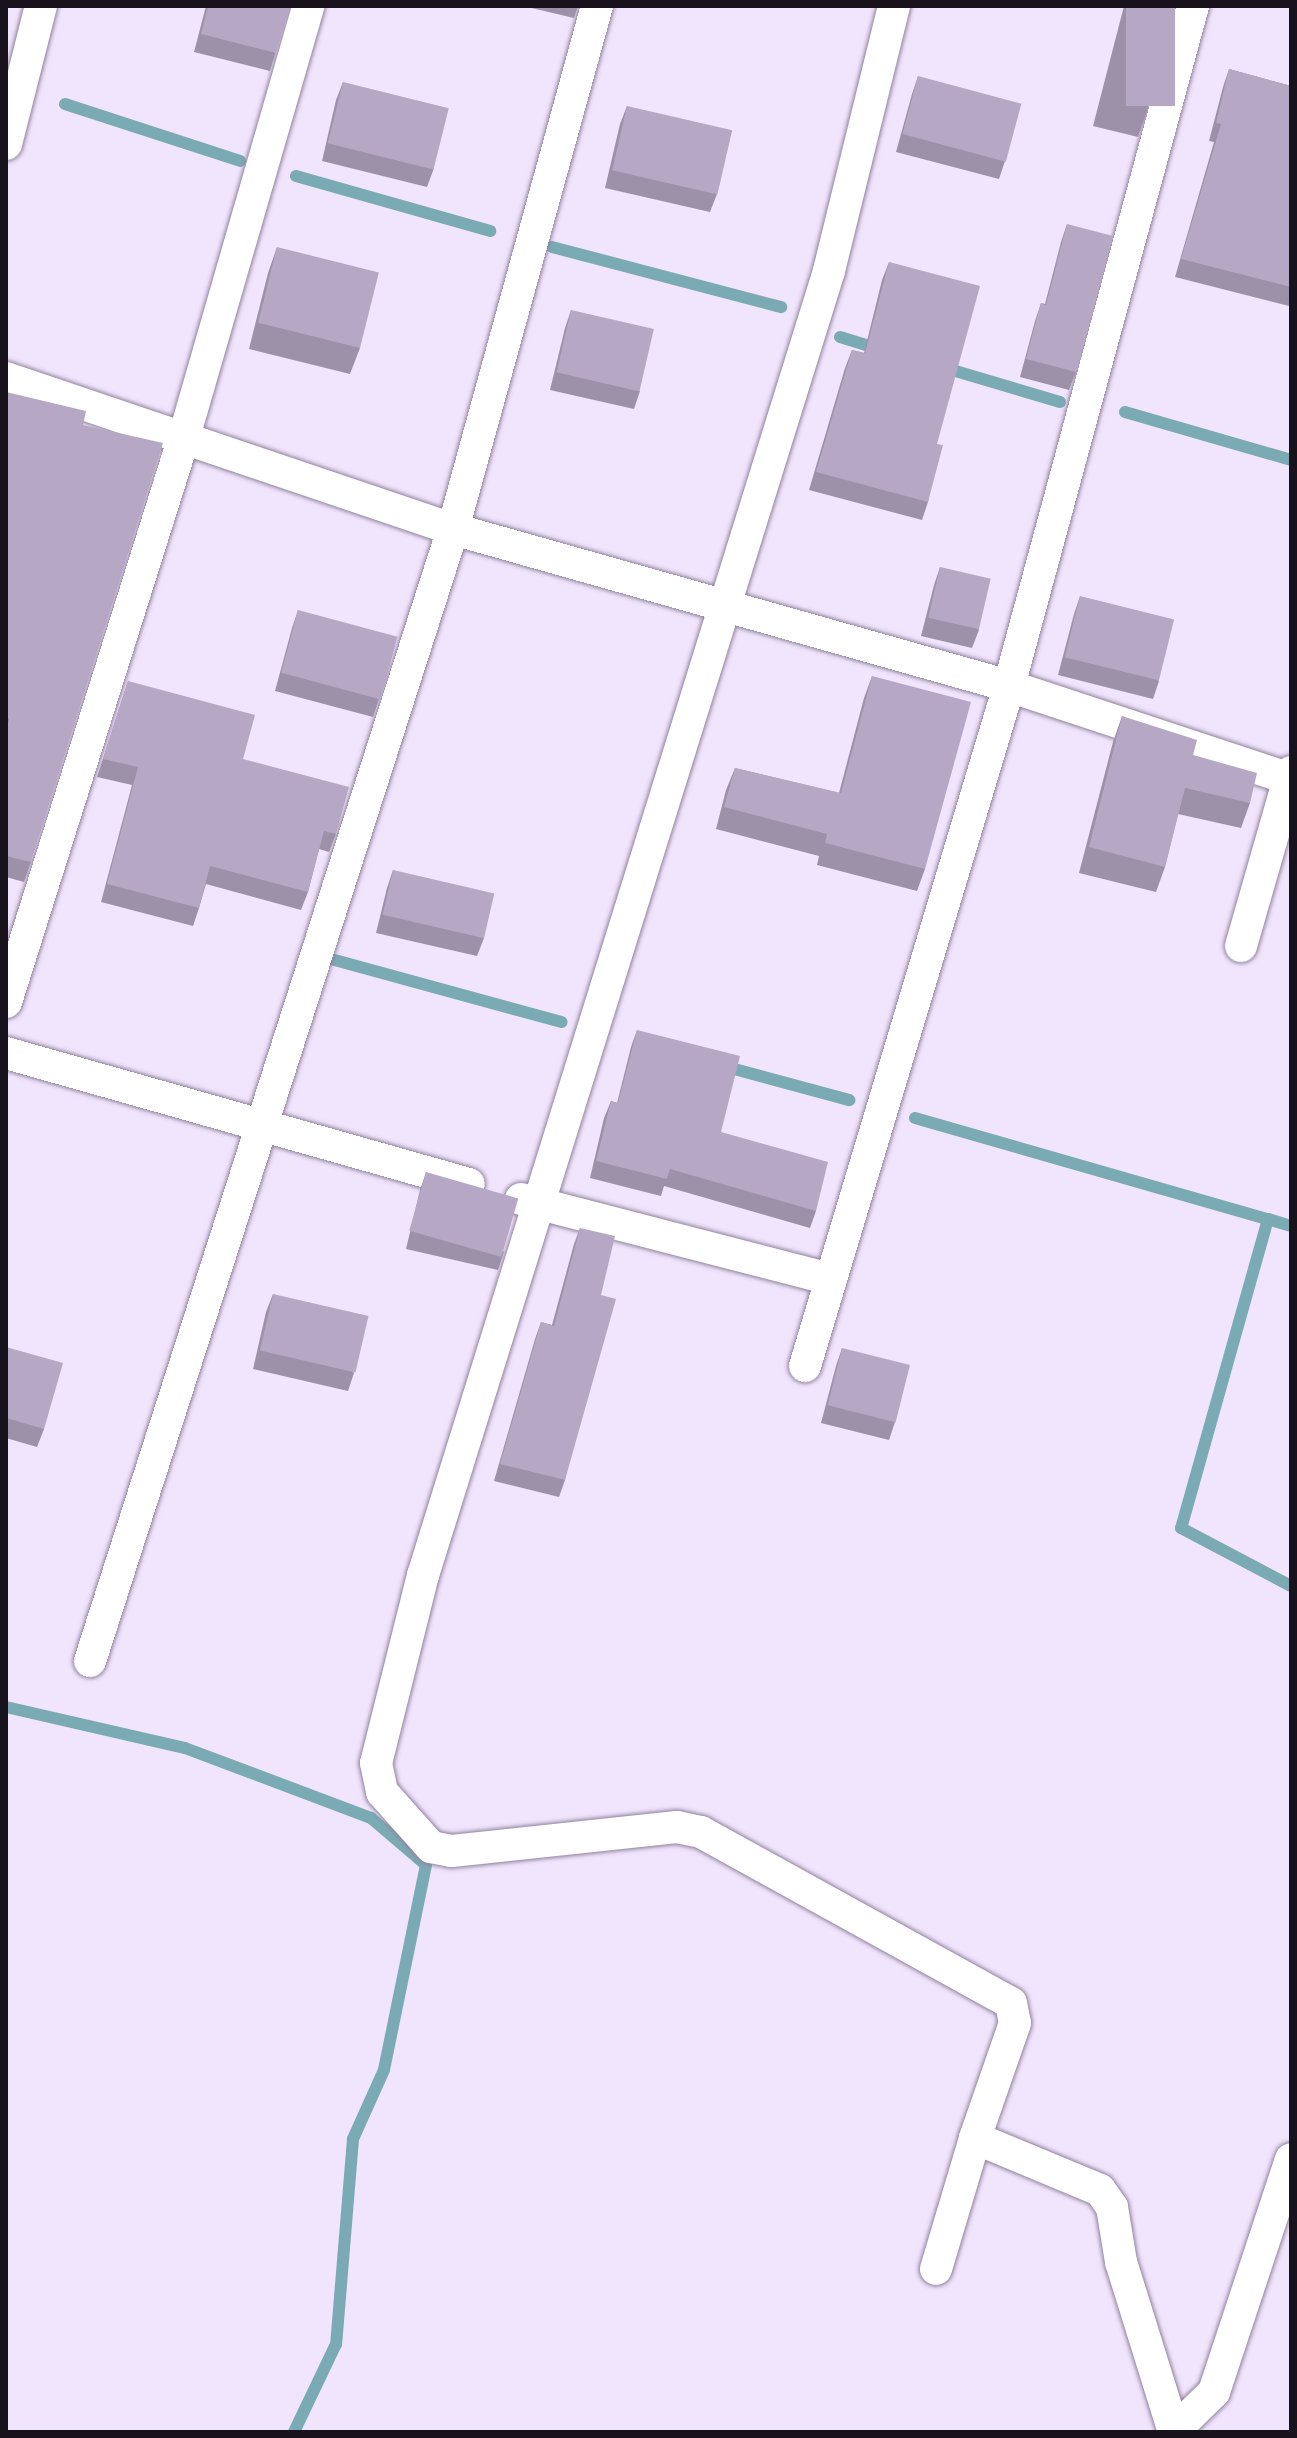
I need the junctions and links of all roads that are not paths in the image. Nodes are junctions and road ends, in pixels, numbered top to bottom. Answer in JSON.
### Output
{"nodes":[{"id":1,"x":41,"y":6,"type":"edge"},
{"id":2,"x":308,"y":6,"type":"edge"},
{"id":3,"x":597,"y":6,"type":"edge"},
{"id":4,"x":894,"y":6,"type":"edge"},
{"id":5,"x":1193,"y":6,"type":"edge"},
{"id":6,"x":6,"y":144,"type":"edge"},
{"id":7,"x":6,"y":378,"type":"edge"},
{"id":8,"x":184,"y":437,"type":"junction"},
{"id":9,"x":453,"y":529,"type":"junction"},
{"id":10,"x":725,"y":602,"type":"junction"},
{"id":11,"x":1009,"y":686,"type":"junction"},
{"id":12,"x":1290,"y":777,"type":"edge"},
{"id":13,"x":1241,"y":946,"type":"dead end"},
{"id":14,"x":6,"y":1002,"type":"edge"},
{"id":15,"x":6,"y":1053,"type":"edge"},
{"id":16,"x":258,"y":1125,"type":"junction"},
{"id":17,"x":542,"y":1205,"type":"junction"},
{"id":18,"x":831,"y":1279,"type":"junction"},
{"id":19,"x":805,"y":1366,"type":"dead end"},
{"id":20,"x":90,"y":1661,"type":"dead end"},
{"id":21,"x":975,"y":2138,"type":"junction"},
{"id":22,"x":1291,"y":2159,"type":"edge"},
{"id":23,"x":936,"y":2269,"type":"dead end"},
{"id":24,"x":1174,"y":2432,"type":"edge"}],
"edges":[{"from":1,"to":6,"type":"street"},
{"from":2,"to":8,"type":"street"},
{"from":3,"to":9,"type":"street"},
{"from":4,"to":10,"type":"street"},
{"from":5,"to":11,"type":"street"},
{"from":7,"to":8,"type":"street"},
{"from":8,"to":9,"type":"street"},
{"from":8,"to":14,"type":"street"},
{"from":9,"to":10,"type":"street"},
{"from":9,"to":16,"type":"street"},
{"from":10,"to":11,"type":"street"},
{"from":10,"to":17,"type":"street"},
{"from":11,"to":12,"type":"street"},
{"from":11,"to":18,"type":"street"},
{"from":12,"to":13,"type":"street"},
{"from":15,"to":16,"type":"street"},
{"from":16,"to":17,"type":"street"},
{"from":16,"to":20,"type":"street"},
{"from":17,"to":18,"type":"street"},
{"from":17,"to":21,"type":"street"},
{"from":18,"to":19,"type":"street"},
{"from":21,"to":23,"type":"street"},
{"from":21,"to":24,"type":"street"},
{"from":22,"to":24,"type":"street"}]}
